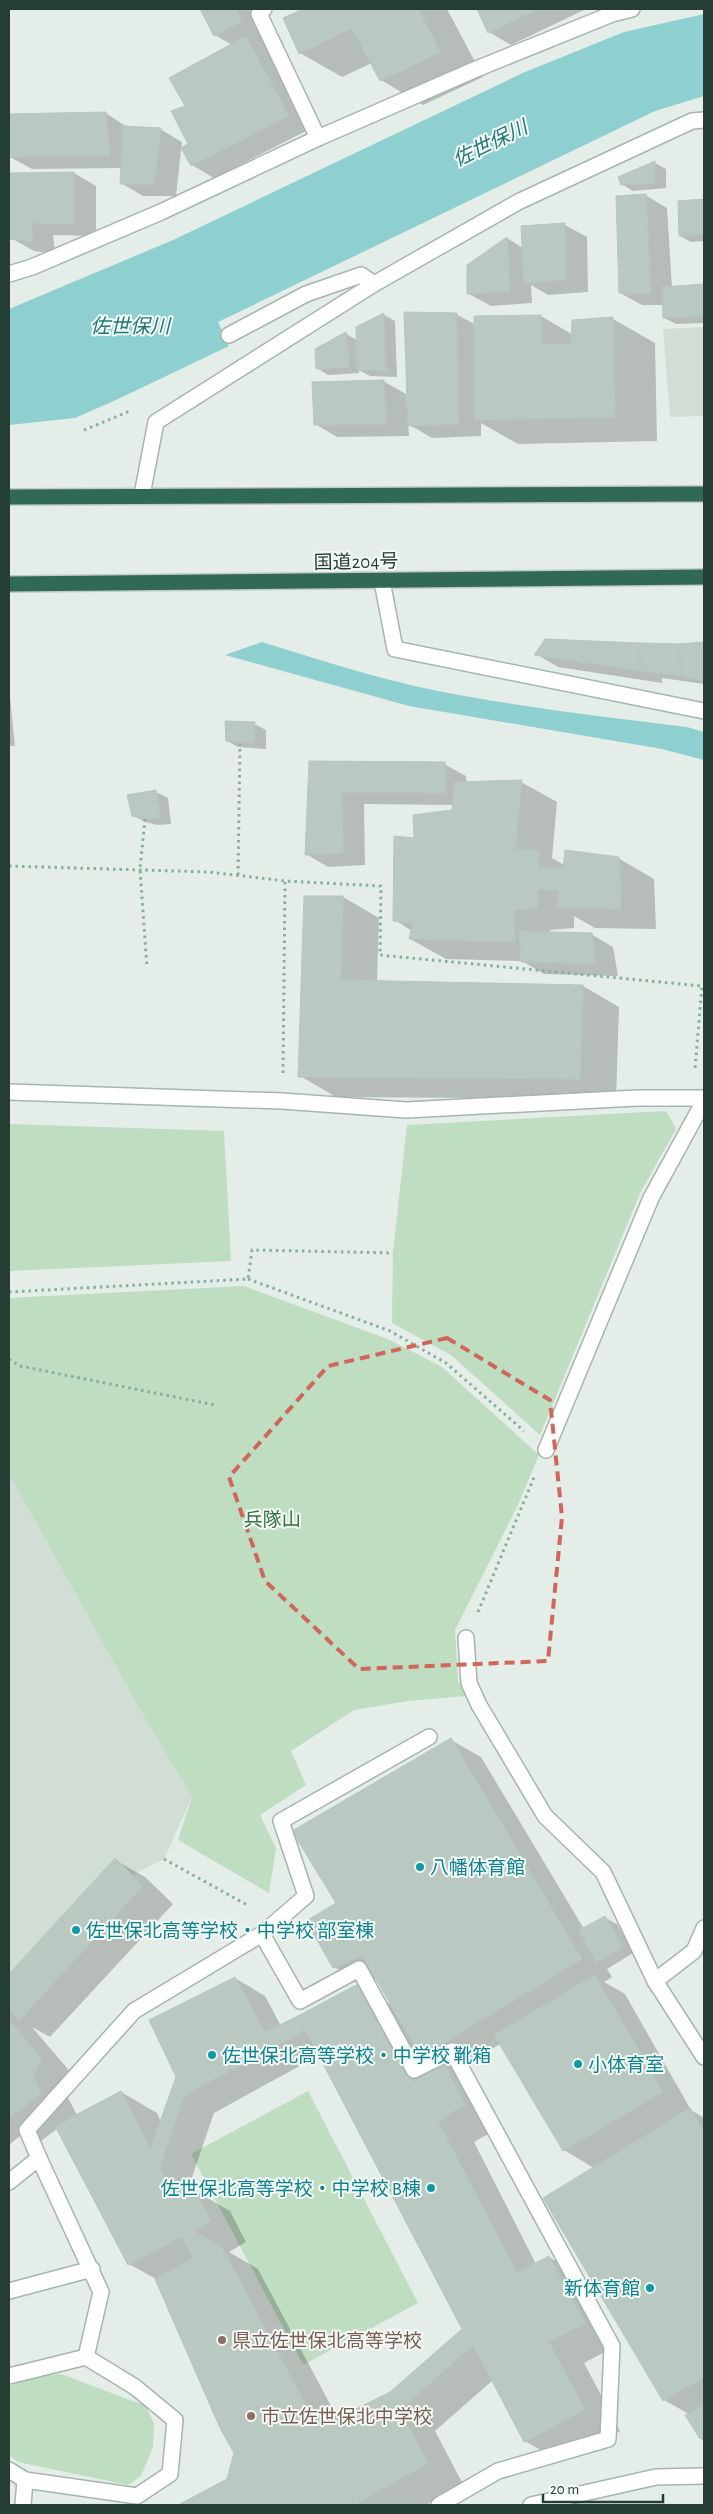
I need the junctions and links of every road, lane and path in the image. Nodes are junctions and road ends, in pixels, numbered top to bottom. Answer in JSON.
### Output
{"nodes":[{"id":1,"x":264,"y":9,"type":"edge"},
{"id":2,"x":632,"y":9,"type":"edge"},
{"id":3,"x":704,"y":120,"type":"edge"},
{"id":4,"x":318,"y":138,"type":"junction"},
{"id":5,"x":9,"y":274,"type":"edge"},
{"id":6,"x":374,"y":284,"type":"junction"},
{"id":7,"x":229,"y":335,"type":"dead end"},
{"id":8,"x":112,"y":420,"type":"dead end"},
{"id":9,"x":84,"y":430,"type":"dead end"},
{"id":10,"x":704,"y":494,"type":"edge"},
{"id":11,"x":142,"y":495,"type":"junction"},
{"id":12,"x":9,"y":497,"type":"edge"},
{"id":13,"x":704,"y":577,"type":"edge"},
{"id":14,"x":382,"y":581,"type":"junction"},
{"id":15,"x":9,"y":584,"type":"edge"},
{"id":16,"x":704,"y":711,"type":"edge"},
{"id":17,"x":240,"y":744,"type":"dead end"},
{"id":18,"x":145,"y":819,"type":"dead end"},
{"id":19,"x":9,"y":866,"type":"edge"},
{"id":20,"x":140,"y":869,"type":"junction"},
{"id":21,"x":238,"y":875,"type":"junction"},
{"id":22,"x":285,"y":881,"type":"junction"},
{"id":23,"x":147,"y":968,"type":"dead end"},
{"id":24,"x":698,"y":1077,"type":"dead end"},
{"id":25,"x":9,"y":1092,"type":"edge"},
{"id":26,"x":704,"y":1100,"type":"edge"},
{"id":27,"x":282,"y":1101,"type":"junction"},
{"id":28,"x":393,"y":1253,"type":"dead end"},
{"id":29,"x":248,"y":1279,"type":"junction"},
{"id":30,"x":9,"y":1292,"type":"edge"},
{"id":31,"x":9,"y":1359,"type":"edge"},
{"id":32,"x":215,"y":1406,"type":"dead end"},
{"id":33,"x":546,"y":1450,"type":"junction"},
{"id":34,"x":466,"y":1638,"type":"joint"},
{"id":35,"x":429,"y":1737,"type":"dead end"},
{"id":36,"x":164,"y":1859,"type":"dead end"},
{"id":37,"x":277,"y":1922,"type":"junction"},
{"id":38,"x":704,"y":1928,"type":"edge"},
{"id":39,"x":262,"y":1934,"type":"junction"},
{"id":40,"x":656,"y":1981,"type":"junction"},
{"id":41,"x":704,"y":2057,"type":"edge"},
{"id":42,"x":39,"y":2158,"type":"junction"},
{"id":43,"x":9,"y":2182,"type":"edge"},
{"id":44,"x":92,"y":2270,"type":"junction"},
{"id":45,"x":9,"y":2291,"type":"edge"},
{"id":46,"x":86,"y":2357,"type":"junction"},
{"id":47,"x":9,"y":2376,"type":"edge"},
{"id":48,"x":9,"y":2470,"type":"edge"},
{"id":49,"x":704,"y":2476,"type":"edge"},
{"id":50,"x":25,"y":2480,"type":"junction"},
{"id":51,"x":23,"y":2505,"type":"edge"},
{"id":52,"x":439,"y":2505,"type":"edge"},
{"id":53,"x":531,"y":2505,"type":"edge"}],
"edges":[{"from":1,"to":4,"type":"street"},
{"from":2,"to":4,"type":"street"},
{"from":3,"to":6,"type":"street"},
{"from":4,"to":5,"type":"street"},
{"from":6,"to":7,"type":"street"},
{"from":6,"to":11,"type":"street"},
{"from":8,"to":9,"type":"path"},
{"from":10,"to":11,"type":"highway"},
{"from":11,"to":12,"type":"highway"},
{"from":13,"to":14,"type":"highway","name":"国道204号"},
{"from":14,"to":15,"type":"highway","name":"国道204号"},
{"from":14,"to":16,"type":"street"},
{"from":17,"to":21,"type":"path"},
{"from":18,"to":20,"type":"path"},
{"from":19,"to":20,"type":"path"},
{"from":20,"to":21,"type":"path"},
{"from":20,"to":23,"type":"path"},
{"from":21,"to":22,"type":"path"},
{"from":22,"to":24,"type":"path"},
{"from":22,"to":27,"type":"path"},
{"from":25,"to":27,"type":"street"},
{"from":26,"to":27,"type":"street"},
{"from":26,"to":33,"type":"street"},
{"from":28,"to":29,"type":"path"},
{"from":29,"to":30,"type":"path"},
{"from":29,"to":33,"type":"path"},
{"from":31,"to":32,"type":"path"},
{"from":33,"to":34,"type":"path"},
{"from":34,"to":40,"type":"street"},
{"from":35,"to":37,"type":"street"},
{"from":36,"to":37,"type":"path"},
{"from":37,"to":39,"type":"street"},
{"from":38,"to":40,"type":"street"},
{"from":39,"to":42,"type":"street"},
{"from":39,"to":52,"type":"street"},
{"from":40,"to":41,"type":"street"},
{"from":42,"to":43,"type":"street"},
{"from":42,"to":44,"type":"street"},
{"from":44,"to":45,"type":"street"},
{"from":44,"to":46,"type":"street"},
{"from":46,"to":47,"type":"street"},
{"from":46,"to":50,"type":"street"},
{"from":48,"to":50,"type":"street"},
{"from":49,"to":53,"type":"street"},
{"from":50,"to":51,"type":"street"}]}
